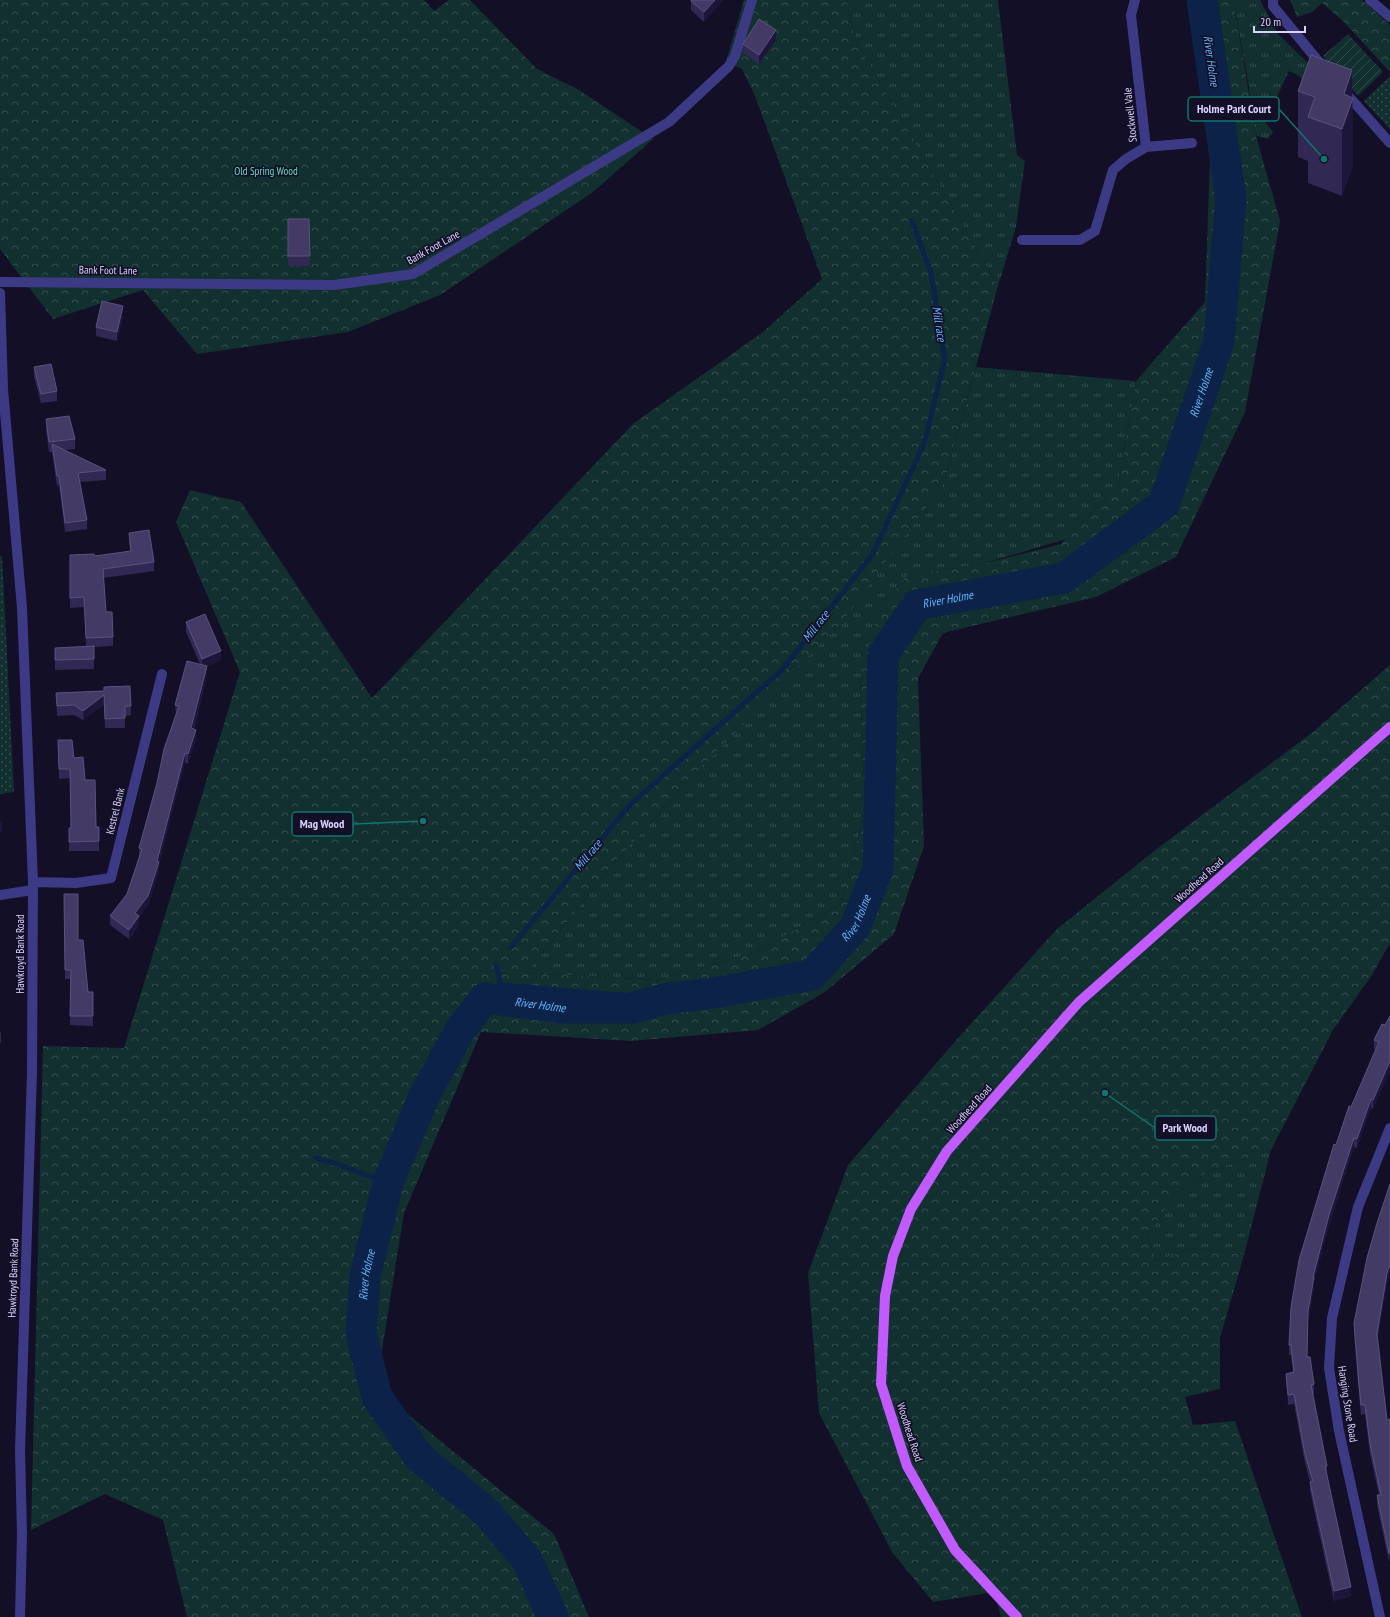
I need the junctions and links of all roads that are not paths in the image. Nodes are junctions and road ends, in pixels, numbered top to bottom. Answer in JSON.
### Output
{"nodes":[{"id":1,"x":752,"y":0,"type":"edge"},
{"id":2,"x":1135,"y":0,"type":"edge"},
{"id":3,"x":1272,"y":0,"type":"edge"},
{"id":4,"x":1370,"y":0,"type":"edge"},
{"id":5,"x":1390,"y":17,"type":"edge"},
{"id":6,"x":1328,"y":72,"type":"edge"},
{"id":7,"x":1337,"y":83,"type":"edge"},
{"id":8,"x":1192,"y":143,"type":"dead end"},
{"id":9,"x":1390,"y":143,"type":"edge"},
{"id":10,"x":1146,"y":146,"type":"junction"},
{"id":11,"x":1022,"y":240,"type":"dead end"},
{"id":12,"x":0,"y":282,"type":"edge"},
{"id":13,"x":0,"y":293,"type":"edge"},
{"id":14,"x":162,"y":674,"type":"dead end"},
{"id":15,"x":1390,"y":727,"type":"edge"},
{"id":16,"x":33,"y":886,"type":"junction"},
{"id":17,"x":0,"y":895,"type":"edge"},
{"id":18,"x":1390,"y":1128,"type":"edge"},
{"id":19,"x":20,"y":1617,"type":"edge"},
{"id":20,"x":1017,"y":1617,"type":"edge"},
{"id":21,"x":1380,"y":1617,"type":"edge"}],
"edges":[{"from":1,"to":12,"type":"street","name":"Bank Foot Lane"},
{"from":2,"to":10,"type":"street","name":"Stockwell Vale"},
{"from":3,"to":6,"type":"street"},
{"from":4,"to":5,"type":"street"},
{"from":7,"to":9,"type":"street"},
{"from":8,"to":10,"type":"street"},
{"from":10,"to":11,"type":"street","name":"Stockwell Vale"},
{"from":13,"to":16,"type":"street","name":"Hawkroyd Bank Road"},
{"from":14,"to":16,"type":"street","name":"Kestrel Bank"},
{"from":15,"to":20,"type":"main road","name":"Woodhead Road"},
{"from":16,"to":17,"type":"street"},
{"from":16,"to":19,"type":"street","name":"Hawkroyd Bank Road"},
{"from":18,"to":21,"type":"street","name":"Hanging Stone Road"}]}
